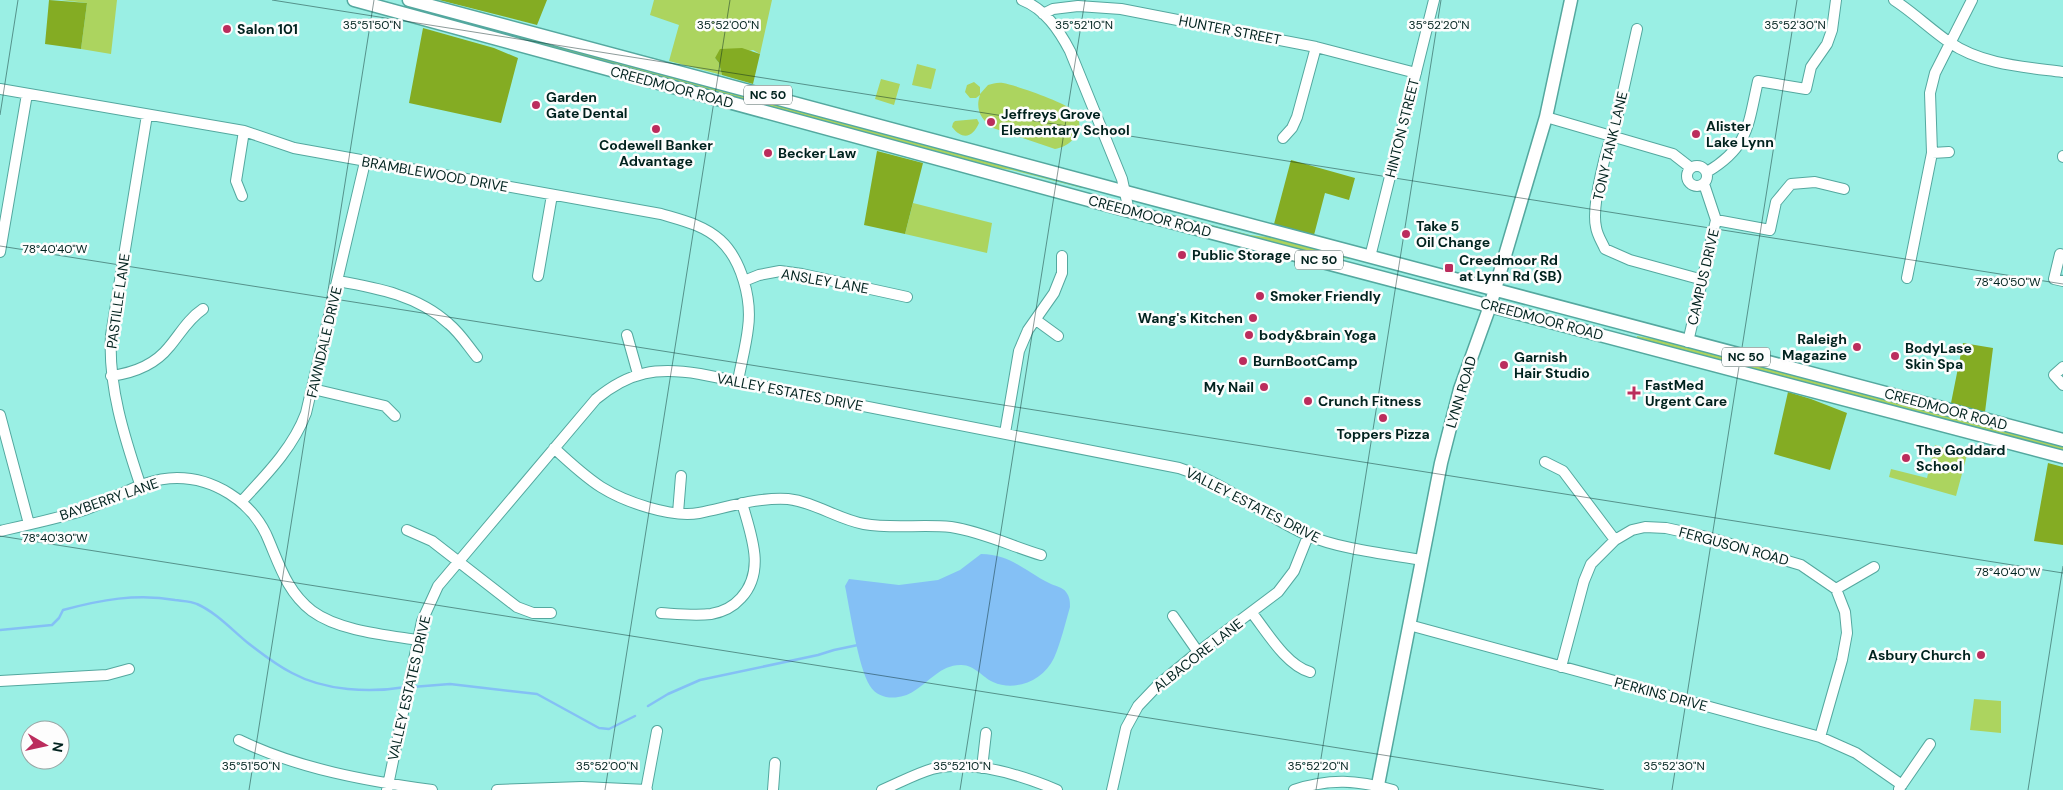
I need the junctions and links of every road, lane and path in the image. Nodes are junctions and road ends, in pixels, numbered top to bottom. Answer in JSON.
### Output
{"nodes":[{"id":1,"x":354,"y":0,"type":"edge"},
{"id":2,"x":409,"y":0,"type":"edge"},
{"id":3,"x":1022,"y":0,"type":"edge"},
{"id":4,"x":1434,"y":0,"type":"edge"},
{"id":5,"x":1571,"y":0,"type":"edge"},
{"id":6,"x":1836,"y":0,"type":"edge"},
{"id":7,"x":1894,"y":0,"type":"edge"},
{"id":8,"x":1972,"y":0,"type":"edge"},
{"id":9,"x":1043,"y":14,"type":"junction"},
{"id":10,"x":1637,"y":29,"type":"dead end"},
{"id":11,"x":1949,"y":42,"type":"junction"},
{"id":12,"x":1316,"y":47,"type":"junction"},
{"id":13,"x":2063,"y":72,"type":"edge"},
{"id":14,"x":1416,"y":73,"type":"junction"},
{"id":15,"x":0,"y":89,"type":"edge"},
{"id":16,"x":27,"y":94,"type":"junction"},
{"id":17,"x":147,"y":115,"type":"junction"},
{"id":18,"x":1546,"y":117,"type":"junction"},
{"id":19,"x":244,"y":131,"type":"junction"},
{"id":20,"x":1611,"y":136,"type":"junction"},
{"id":21,"x":1283,"y":138,"type":"dead end"},
{"id":22,"x":1949,"y":152,"type":"dead end"},
{"id":23,"x":1932,"y":153,"type":"junction"},
{"id":24,"x":365,"y":162,"type":"junction"},
{"id":25,"x":1691,"y":168,"type":"junction"},
{"id":26,"x":1707,"y":172,"type":"junction"},
{"id":27,"x":1704,"y":184,"type":"junction"},
{"id":28,"x":1844,"y":189,"type":"dead end"},
{"id":29,"x":1126,"y":192,"type":"junction"},
{"id":30,"x":552,"y":195,"type":"junction"},
{"id":31,"x":242,"y":196,"type":"dead end"},
{"id":32,"x":1129,"y":211,"type":"junction"},
{"id":33,"x":1716,"y":220,"type":"junction"},
{"id":34,"x":0,"y":252,"type":"edge"},
{"id":35,"x":2063,"y":255,"type":"edge"},
{"id":36,"x":1062,"y":256,"type":"dead end"},
{"id":37,"x":1370,"y":257,"type":"junction"},
{"id":38,"x":538,"y":276,"type":"dead end"},
{"id":39,"x":1907,"y":278,"type":"dead end"},
{"id":40,"x":1703,"y":280,"type":"junction"},
{"id":41,"x":338,"y":281,"type":"junction"},
{"id":42,"x":744,"y":281,"type":"junction"},
{"id":43,"x":2063,"y":281,"type":"edge"},
{"id":44,"x":1495,"y":290,"type":"junction"},
{"id":45,"x":907,"y":297,"type":"dead end"},
{"id":46,"x":1490,"y":306,"type":"junction"},
{"id":47,"x":203,"y":309,"type":"dead end"},
{"id":48,"x":1036,"y":320,"type":"junction"},
{"id":49,"x":627,"y":335,"type":"dead end"},
{"id":50,"x":1058,"y":336,"type":"dead end"},
{"id":51,"x":1688,"y":342,"type":"junction"},
{"id":52,"x":477,"y":357,"type":"dead end"},
{"id":53,"x":2063,"y":367,"type":"edge"},
{"id":54,"x":638,"y":374,"type":"junction"},
{"id":55,"x":111,"y":376,"type":"junction"},
{"id":56,"x":738,"y":381,"type":"junction"},
{"id":57,"x":2063,"y":385,"type":"edge"},
{"id":58,"x":313,"y":389,"type":"junction"},
{"id":59,"x":0,"y":415,"type":"edge"},
{"id":60,"x":395,"y":416,"type":"dead end"},
{"id":61,"x":1004,"y":433,"type":"junction"},
{"id":62,"x":2063,"y":440,"type":"edge"},
{"id":63,"x":554,"y":448,"type":"junction"},
{"id":64,"x":2063,"y":457,"type":"edge"},
{"id":65,"x":1545,"y":462,"type":"dead end"},
{"id":66,"x":681,"y":476,"type":"dead end"},
{"id":67,"x":140,"y":484,"type":"junction"},
{"id":68,"x":241,"y":502,"type":"junction"},
{"id":69,"x":742,"y":503,"type":"junction"},
{"id":70,"x":678,"y":513,"type":"junction"},
{"id":71,"x":29,"y":524,"type":"junction"},
{"id":72,"x":407,"y":530,"type":"dead end"},
{"id":73,"x":0,"y":531,"type":"edge"},
{"id":74,"x":1308,"y":536,"type":"junction"},
{"id":75,"x":1615,"y":540,"type":"junction"},
{"id":76,"x":1041,"y":555,"type":"dead end"},
{"id":77,"x":1422,"y":560,"type":"junction"},
{"id":78,"x":458,"y":562,"type":"junction"},
{"id":79,"x":1874,"y":567,"type":"dead end"},
{"id":80,"x":1836,"y":589,"type":"junction"},
{"id":81,"x":551,"y":613,"type":"dead end"},
{"id":82,"x":661,"y":613,"type":"dead end"},
{"id":83,"x":1252,"y":613,"type":"junction"},
{"id":84,"x":1172,"y":616,"type":"dead end"},
{"id":85,"x":1409,"y":625,"type":"junction"},
{"id":86,"x":418,"y":640,"type":"junction"},
{"id":87,"x":1198,"y":652,"type":"junction"},
{"id":88,"x":1560,"y":667,"type":"junction"},
{"id":89,"x":129,"y":669,"type":"dead end"},
{"id":90,"x":1310,"y":672,"type":"dead end"},
{"id":91,"x":0,"y":681,"type":"edge"},
{"id":92,"x":656,"y":731,"type":"dead end"},
{"id":93,"x":986,"y":732,"type":"dead end"},
{"id":94,"x":1820,"y":737,"type":"junction"},
{"id":95,"x":239,"y":740,"type":"dead end"},
{"id":96,"x":1930,"y":744,"type":"dead end"},
{"id":97,"x":774,"y":763,"type":"dead end"},
{"id":98,"x":982,"y":768,"type":"junction"},
{"id":99,"x":388,"y":787,"type":"edge"},
{"id":100,"x":901,"y":787,"type":"edge"},
{"id":101,"x":1377,"y":788,"type":"edge"},
{"id":102,"x":1900,"y":788,"type":"edge"},
{"id":103,"x":432,"y":790,"type":"edge"},
{"id":104,"x":497,"y":790,"type":"edge"},
{"id":105,"x":647,"y":790,"type":"edge"},
{"id":106,"x":773,"y":790,"type":"edge"},
{"id":107,"x":882,"y":790,"type":"edge"},
{"id":108,"x":1057,"y":790,"type":"edge"},
{"id":109,"x":1112,"y":790,"type":"edge"},
{"id":110,"x":1294,"y":790,"type":"edge"},
{"id":111,"x":1393,"y":790,"type":"edge"}],
"edges":[{"from":1,"to":32,"type":"main road","name":"CREEDMOOR ROAD","number":"NC 50"},
{"from":2,"to":29,"type":"main road","name":"CREEDMOOR ROAD","number":"NC 50"},
{"from":3,"to":9,"type":"street"},
{"from":4,"to":14,"type":"street","name":"HINTON STREET"},
{"from":5,"to":18,"type":"main road","name":"LYNN ROAD"},
{"from":6,"to":26,"type":"street"},
{"from":7,"to":11,"type":"street"},
{"from":8,"to":11,"type":"street"},
{"from":9,"to":12,"type":"street","name":"HUNTER STREET"},
{"from":9,"to":29,"type":"street"},
{"from":10,"to":20,"type":"street","name":"TONY TANK LANE"},
{"from":11,"to":13,"type":"street"},
{"from":11,"to":23,"type":"street"},
{"from":12,"to":14,"type":"street","name":"HUNTER STREET"},
{"from":12,"to":21,"type":"street"},
{"from":14,"to":37,"type":"street","name":"HINTON STREET"},
{"from":15,"to":16,"type":"street","name":"BRAMBLEWOOD DRIVE"},
{"from":16,"to":17,"type":"street","name":"BRAMBLEWOOD DRIVE"},
{"from":16,"to":34,"type":"street"},
{"from":17,"to":19,"type":"street","name":"BRAMBLEWOOD DRIVE"},
{"from":17,"to":55,"type":"street","name":"PASTILLE LANE"},
{"from":18,"to":20,"type":"street"},
{"from":18,"to":44,"type":"main road","name":"LYNN ROAD"},
{"from":19,"to":24,"type":"street","name":"BRAMBLEWOOD DRIVE"},
{"from":19,"to":31,"type":"street"},
{"from":20,"to":25,"type":"street"},
{"from":20,"to":40,"type":"street","name":"TONY TANK LANE"},
{"from":22,"to":23,"type":"street"},
{"from":23,"to":39,"type":"street"},
{"from":24,"to":30,"type":"street","name":"BRAMBLEWOOD DRIVE"},
{"from":24,"to":41,"type":"street","name":"FAWNDALE DRIVE"},
{"from":25,"to":26,"type":"street"},
{"from":25,"to":27,"type":"street"},
{"from":26,"to":27,"type":"street"},
{"from":27,"to":33,"type":"street","name":"CAMPUS DRIVE"},
{"from":28,"to":33,"type":"street"},
{"from":29,"to":32,"type":"street"},
{"from":29,"to":37,"type":"main road","name":"CREEDMOOR ROAD","number":"NC 50"},
{"from":30,"to":38,"type":"street"},
{"from":30,"to":42,"type":"street","name":"BRAMBLEWOOD DRIVE"},
{"from":32,"to":46,"type":"main road","name":"CREEDMOOR ROAD","number":"NC 50"},
{"from":33,"to":40,"type":"street","name":"CAMPUS DRIVE"},
{"from":35,"to":43,"type":"street"},
{"from":36,"to":48,"type":"street"},
{"from":37,"to":44,"type":"main road","name":"CREEDMOOR ROAD","number":"NC 50"},
{"from":40,"to":51,"type":"street","name":"CAMPUS DRIVE"},
{"from":41,"to":52,"type":"street"},
{"from":41,"to":58,"type":"street","name":"FAWNDALE DRIVE"},
{"from":42,"to":45,"type":"street","name":"ANSLEY LANE"},
{"from":42,"to":56,"type":"street","name":"BRAMBLEWOOD DRIVE"},
{"from":44,"to":46,"type":"main road","name":"LYNN ROAD"},
{"from":44,"to":51,"type":"main road","name":"CREEDMOOR ROAD","number":"NC 50"},
{"from":46,"to":64,"type":"main road","name":"CREEDMOOR ROAD","number":"NC 50"},
{"from":46,"to":77,"type":"main road","name":"LYNN ROAD"},
{"from":47,"to":55,"type":"street"},
{"from":48,"to":50,"type":"street"},
{"from":48,"to":61,"type":"street"},
{"from":49,"to":54,"type":"street"},
{"from":51,"to":62,"type":"main road","name":"CREEDMOOR ROAD","number":"NC 50"},
{"from":53,"to":57,"type":"street"},
{"from":54,"to":56,"type":"street","name":"VALLEY ESTATES DRIVE"},
{"from":54,"to":63,"type":"street","name":"VALLEY ESTATES DRIVE"},
{"from":55,"to":67,"type":"street","name":"PASTILLE LANE"},
{"from":56,"to":61,"type":"street","name":"VALLEY ESTATES DRIVE"},
{"from":58,"to":60,"type":"street"},
{"from":58,"to":68,"type":"street","name":"FAWNDALE DRIVE"},
{"from":59,"to":71,"type":"street"},
{"from":61,"to":74,"type":"street","name":"VALLEY ESTATES DRIVE"},
{"from":63,"to":70,"type":"street"},
{"from":63,"to":78,"type":"street","name":"VALLEY ESTATES DRIVE"},
{"from":65,"to":75,"type":"street"},
{"from":66,"to":70,"type":"street"},
{"from":67,"to":68,"type":"street","name":"BAYBERRY LANE"},
{"from":67,"to":71,"type":"street","name":"BAYBERRY LANE"},
{"from":68,"to":86,"type":"street","name":"BAYBERRY LANE"},
{"from":69,"to":70,"type":"street"},
{"from":69,"to":76,"type":"street"},
{"from":69,"to":82,"type":"street"},
{"from":71,"to":73,"type":"street","name":"BAYBERRY LANE"},
{"from":72,"to":78,"type":"street"},
{"from":74,"to":77,"type":"street","name":"VALLEY ESTATES DRIVE"},
{"from":74,"to":83,"type":"street","name":"ALBACORE LANE"},
{"from":75,"to":80,"type":"street","name":"FERGUSON ROAD"},
{"from":75,"to":88,"type":"street","name":"FERGUSON ROAD"},
{"from":77,"to":85,"type":"main road","name":"LYNN ROAD"},
{"from":78,"to":81,"type":"street"},
{"from":78,"to":86,"type":"street","name":"VALLEY ESTATES DRIVE"},
{"from":79,"to":80,"type":"street"},
{"from":80,"to":94,"type":"street"},
{"from":83,"to":87,"type":"street","name":"ALBACORE LANE"},
{"from":83,"to":90,"type":"street"},
{"from":84,"to":87,"type":"street"},
{"from":85,"to":88,"type":"street","name":"PERKINS DRIVE"},
{"from":85,"to":101,"type":"main road","name":"LYNN ROAD"},
{"from":86,"to":99,"type":"street","name":"VALLEY ESTATES DRIVE"},
{"from":87,"to":109,"type":"street","name":"ALBACORE LANE"},
{"from":88,"to":94,"type":"street","name":"PERKINS DRIVE"},
{"from":89,"to":91,"type":"street"},
{"from":92,"to":105,"type":"street"},
{"from":93,"to":98,"type":"street"},
{"from":94,"to":102,"type":"street","name":"PERKINS DRIVE"},
{"from":95,"to":99,"type":"street"},
{"from":96,"to":102,"type":"street"},
{"from":97,"to":106,"type":"street"},
{"from":98,"to":100,"type":"street"},
{"from":98,"to":108,"type":"street"},
{"from":99,"to":103,"type":"street"},
{"from":100,"to":107,"type":"street"},
{"from":101,"to":110,"type":"street"},
{"from":101,"to":111,"type":"street"},
{"from":104,"to":105,"type":"street"}]}
